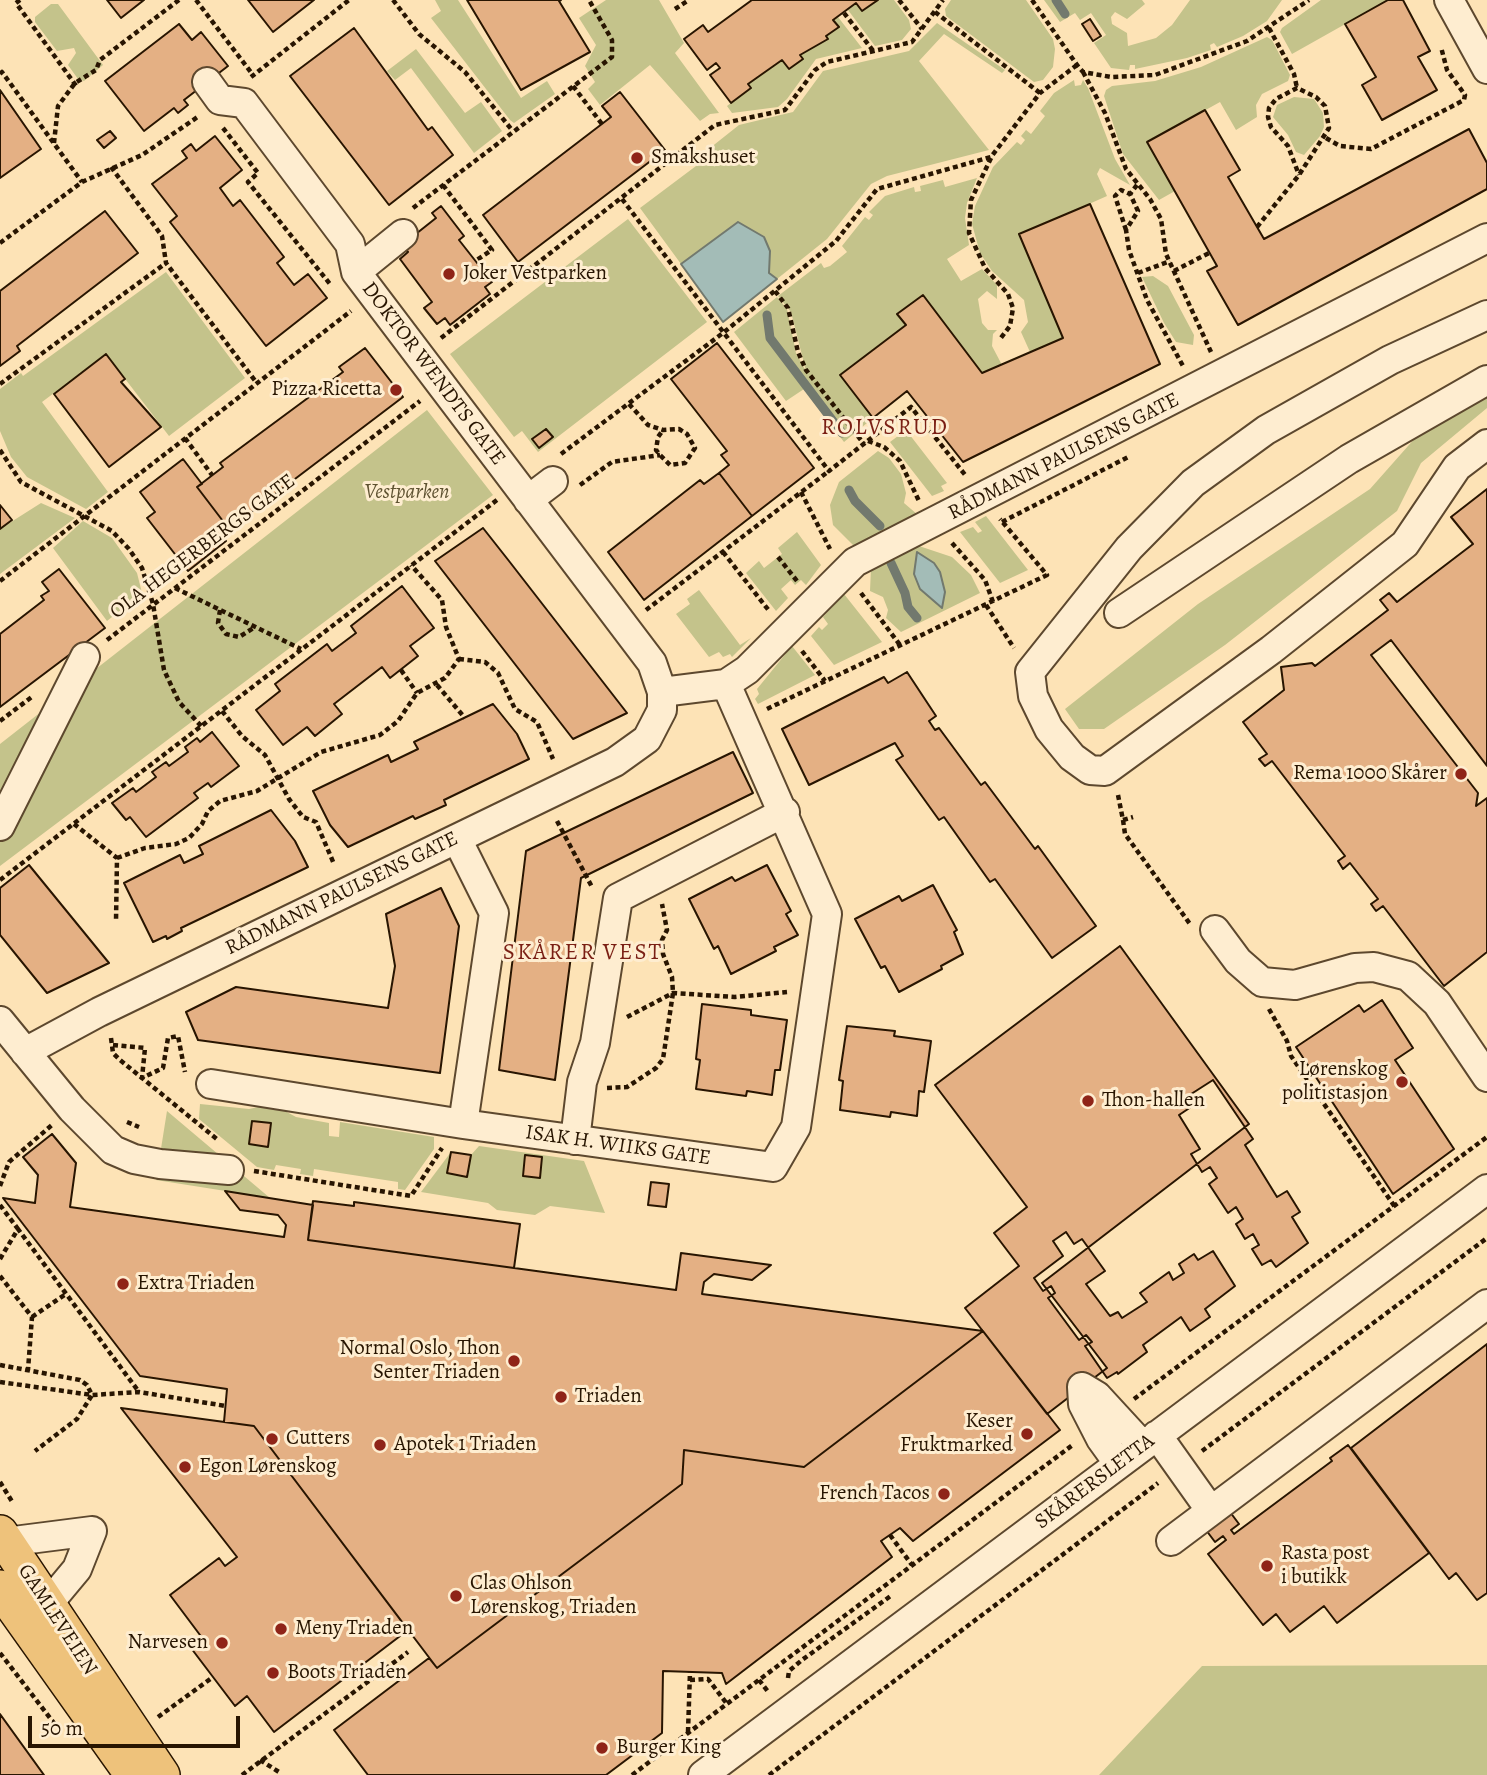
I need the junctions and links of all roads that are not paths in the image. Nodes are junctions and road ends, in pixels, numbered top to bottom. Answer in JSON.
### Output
{"nodes":[{"id":1,"x":1449,"y":0,"type":"edge"},
{"id":2,"x":1487,"y":69,"type":"edge"},
{"id":3,"x":212,"y":97,"type":"road end"},
{"id":4,"x":405,"y":223,"type":"road end"},
{"id":5,"x":1487,"y":239,"type":"edge"},
{"id":6,"x":356,"y":272,"type":"junction"},
{"id":7,"x":1487,"y":315,"type":"edge"},
{"id":8,"x":1487,"y":380,"type":"edge"},
{"id":9,"x":1487,"y":444,"type":"edge"},
{"id":10,"x":562,"y":475,"type":"road end"},
{"id":11,"x":528,"y":500,"type":"junction"},
{"id":12,"x":1119,"y":614,"type":"dead end"},
{"id":13,"x":85,"y":657,"type":"road end"},
{"id":14,"x":661,"y":684,"type":"junction"},
{"id":15,"x":726,"y":684,"type":"junction"},
{"id":16,"x":785,"y":812,"type":"junction"},
{"id":17,"x":0,"y":825,"type":"edge"},
{"id":18,"x":457,"y":839,"type":"junction"},
{"id":19,"x":1206,"y":931,"type":"road end"},
{"id":20,"x":0,"y":1021,"type":"edge"},
{"id":21,"x":25,"y":1052,"type":"junction"},
{"id":22,"x":1487,"y":1077,"type":"edge"},
{"id":23,"x":199,"y":1084,"type":"road end"},
{"id":24,"x":459,"y":1123,"type":"junction"},
{"id":25,"x":575,"y":1140,"type":"junction"},
{"id":26,"x":233,"y":1160,"type":"road end"},
{"id":27,"x":1487,"y":1189,"type":"edge"},
{"id":28,"x":1487,"y":1304,"type":"edge"},
{"id":29,"x":1150,"y":1440,"type":"junction"},
{"id":30,"x":1119,"y":1464,"type":"junction"},
{"id":31,"x":1212,"y":1511,"type":"junction"},
{"id":32,"x":3,"y":1537,"type":"edge"},
{"id":33,"x":1171,"y":1541,"type":"dead end"},
{"id":34,"x":0,"y":1588,"type":"edge"},
{"id":35,"x":47,"y":1605,"type":"junction"},
{"id":36,"x":133,"y":1775,"type":"edge"},
{"id":37,"x":162,"y":1775,"type":"edge"},
{"id":38,"x":703,"y":1775,"type":"edge"}],
"edges":[{"from":1,"to":2,"type":"street"},
{"from":3,"to":6,"type":"street","name":"DOKTOR WENDTS GATE"},
{"from":4,"to":6,"type":"street"},
{"from":5,"to":15,"type":"street","name":"RÅDMANN PAULSENS GATE"},
{"from":6,"to":11,"type":"street","name":"DOKTOR WENDTS GATE"},
{"from":7,"to":9,"type":"street"},
{"from":8,"to":12,"type":"street"},
{"from":10,"to":11,"type":"street"},
{"from":11,"to":14,"type":"street","name":"DOKTOR WENDTS GATE"},
{"from":13,"to":17,"type":"street"},
{"from":14,"to":15,"type":"street","name":"RÅDMANN PAULSENS GATE"},
{"from":14,"to":18,"type":"street","name":"RÅDMANN PAULSENS GATE"},
{"from":15,"to":16,"type":"street"},
{"from":16,"to":25,"type":"street"},
{"from":16,"to":25,"type":"street","name":"ISAK H. WIIKS GATE"},
{"from":18,"to":21,"type":"street","name":"RÅDMANN PAULSENS GATE"},
{"from":18,"to":24,"type":"street"},
{"from":19,"to":22,"type":"street"},
{"from":20,"to":21,"type":"street"},
{"from":21,"to":26,"type":"street"},
{"from":23,"to":24,"type":"street","name":"ISAK H. WIIKS GATE"},
{"from":24,"to":25,"type":"street","name":"ISAK H. WIIKS GATE"},
{"from":27,"to":29,"type":"street","name":"SKÅRERSLETTA"},
{"from":28,"to":31,"type":"street"},
{"from":29,"to":30,"type":"street","name":"SKÅRERSLETTA"},
{"from":29,"to":30,"type":"street"},
{"from":29,"to":31,"type":"street"},
{"from":30,"to":38,"type":"street","name":"SKÅRERSLETTA"},
{"from":31,"to":33,"type":"street"},
{"from":32,"to":35,"type":"main road","name":"GAMLEVEIEN"},
{"from":32,"to":35,"type":"street"},
{"from":34,"to":36,"type":"main road","name":"GAMLEVEIEN"},
{"from":35,"to":37,"type":"main road","name":"GAMLEVEIEN"}]}
